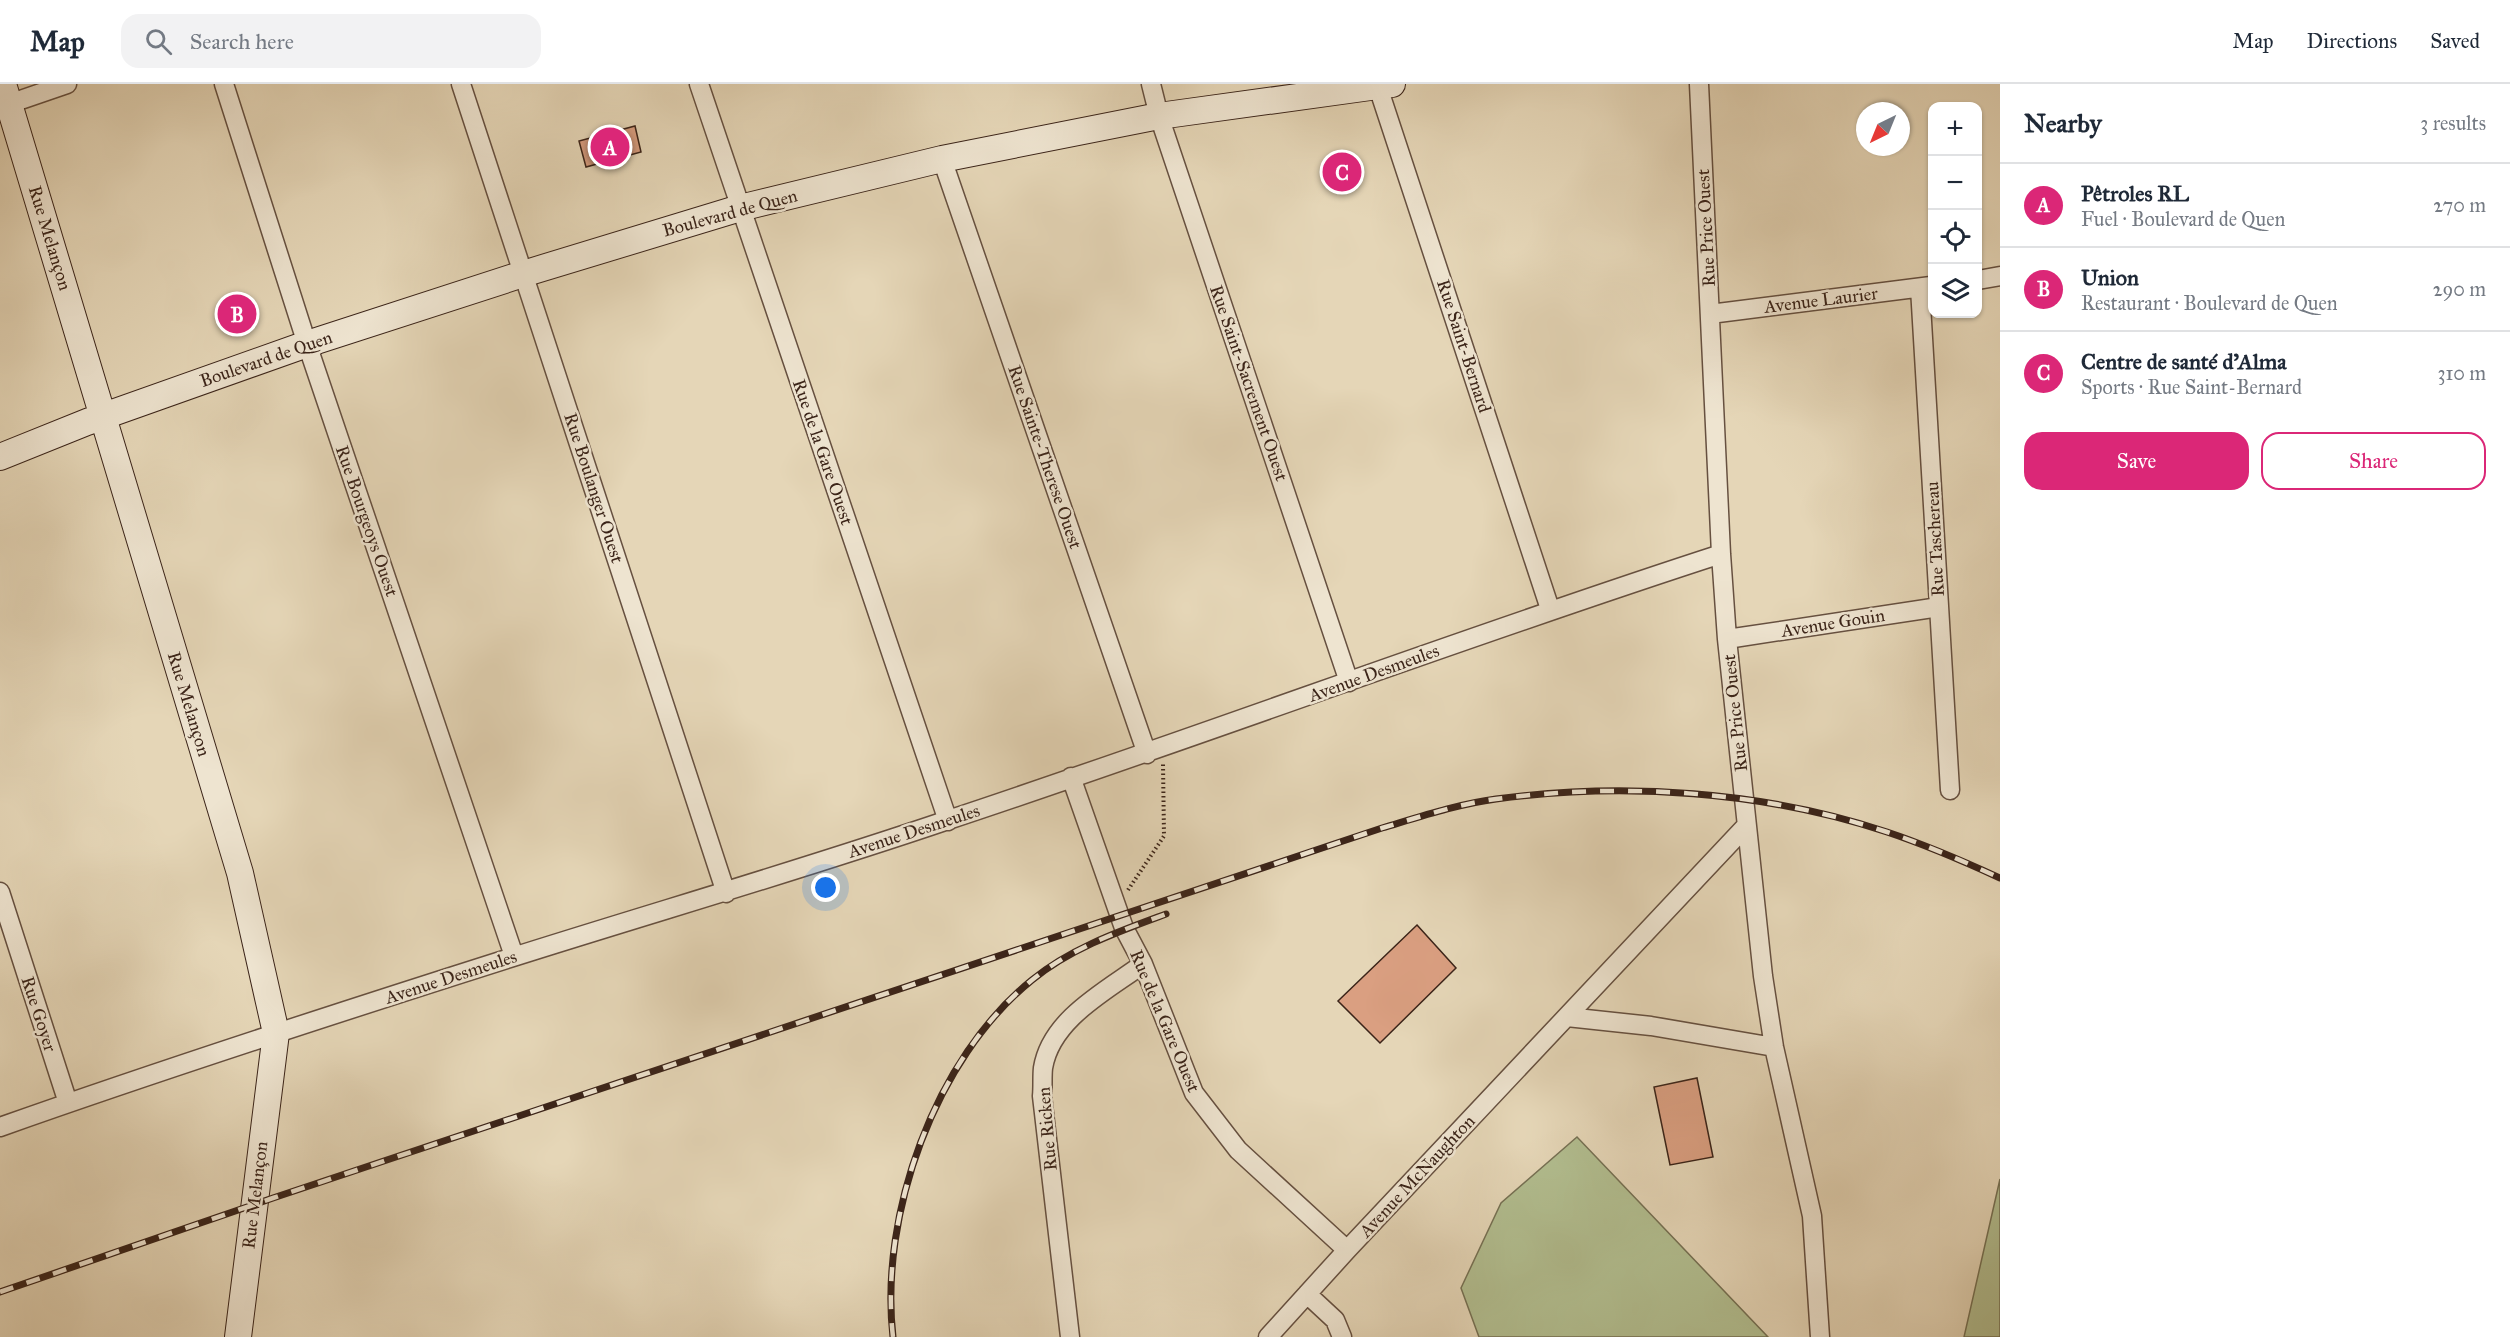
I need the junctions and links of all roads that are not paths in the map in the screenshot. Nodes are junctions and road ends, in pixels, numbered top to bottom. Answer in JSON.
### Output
{"nodes":[{"id":1,"x":67,"y":84,"type":"edge"},
{"id":2,"x":224,"y":84,"type":"edge"},
{"id":3,"x":461,"y":84,"type":"edge"},
{"id":4,"x":699,"y":84,"type":"edge"},
{"id":5,"x":1151,"y":84,"type":"edge"},
{"id":6,"x":1699,"y":84,"type":"edge"},
{"id":7,"x":1382,"y":85,"type":"edge"},
{"id":8,"x":4,"y":99,"type":"edge"},
{"id":9,"x":1159,"y":116,"type":"junction"},
{"id":10,"x":942,"y":159,"type":"junction"},
{"id":11,"x":740,"y":208,"type":"junction"},
{"id":12,"x":523,"y":274,"type":"junction"},
{"id":13,"x":2000,"y":276,"type":"edge"},
{"id":14,"x":1982,"y":279,"type":"edge"},
{"id":15,"x":1926,"y":287,"type":"edge"},
{"id":16,"x":1710,"y":314,"type":"junction"},
{"id":17,"x":307,"y":344,"type":"junction"},
{"id":18,"x":95,"y":419,"type":"junction"},
{"id":19,"x":0,"y":442,"type":"edge"},
{"id":20,"x":0,"y":457,"type":"edge"},
{"id":21,"x":1721,"y":554,"type":"junction"},
{"id":22,"x":1939,"y":607,"type":"junction"},
{"id":23,"x":1550,"y":609,"type":"junction"},
{"id":24,"x":1727,"y":639,"type":"junction"},
{"id":25,"x":1349,"y":682,"type":"junction"},
{"id":26,"x":1155,"y":751,"type":"junction"},
{"id":27,"x":1071,"y":777,"type":"junction"},
{"id":28,"x":1950,"y":790,"type":"dead end"},
{"id":29,"x":948,"y":820,"type":"junction"},
{"id":30,"x":1746,"y":826,"type":"junction"},
{"id":31,"x":0,"y":892,"type":"edge"},
{"id":32,"x":726,"y":893,"type":"junction"},
{"id":33,"x":514,"y":957,"type":"junction"},
{"id":34,"x":1143,"y":964,"type":"junction"},
{"id":35,"x":1567,"y":1017,"type":"junction"},
{"id":36,"x":276,"y":1034,"type":"junction"},
{"id":37,"x":1774,"y":1047,"type":"junction"},
{"id":38,"x":68,"y":1103,"type":"junction"},
{"id":39,"x":0,"y":1127,"type":"edge"},
{"id":40,"x":1347,"y":1250,"type":"junction"},
{"id":41,"x":1307,"y":1294,"type":"junction"},
{"id":42,"x":238,"y":1337,"type":"edge"},
{"id":43,"x":1070,"y":1337,"type":"edge"},
{"id":44,"x":1268,"y":1337,"type":"edge"},
{"id":45,"x":1342,"y":1337,"type":"edge"},
{"id":46,"x":1820,"y":1337,"type":"edge"}],
"edges":[{"from":1,"to":8,"type":"street"},
{"from":2,"to":17,"type":"street","name":"Rue Bourgeoys Ouest"},
{"from":3,"to":12,"type":"street","name":"Rue Boulanger Ouest"},
{"from":4,"to":11,"type":"street","name":"Rue de la Gare Ouest"},
{"from":5,"to":9,"type":"street","name":"Rue Saint-Sacrement Ouest"},
{"from":6,"to":16,"type":"street","name":"Rue Price Ouest"},
{"from":7,"to":9,"type":"street","name":"Boulevard de Quen"},
{"from":7,"to":23,"type":"street","name":"Rue Saint-Bernard"},
{"from":8,"to":18,"type":"street","name":"Rue Melançon"},
{"from":9,"to":10,"type":"street","name":"Boulevard de Quen"},
{"from":9,"to":25,"type":"street","name":"Rue Saint-Sacrement Ouest"},
{"from":10,"to":11,"type":"street","name":"Boulevard de Quen"},
{"from":10,"to":26,"type":"street","name":"Rue Sainte-Therese Ouest"},
{"from":11,"to":12,"type":"street","name":"Boulevard de Quen"},
{"from":11,"to":29,"type":"street","name":"Rue de la Gare Ouest"},
{"from":12,"to":17,"type":"street","name":"Boulevard de Quen"},
{"from":12,"to":32,"type":"street","name":"Rue Boulanger Ouest"},
{"from":13,"to":14,"type":"street"},
{"from":15,"to":16,"type":"street","name":"Avenue Laurier"},
{"from":15,"to":22,"type":"street","name":"Rue Taschereau"},
{"from":16,"to":21,"type":"street","name":"Rue Price Ouest"},
{"from":17,"to":18,"type":"street","name":"Boulevard de Quen"},
{"from":17,"to":33,"type":"street","name":"Rue Bourgeoys Ouest"},
{"from":18,"to":19,"type":"street","name":"Boulevard de Quen"},
{"from":18,"to":20,"type":"street","name":"Boulevard de Quen"},
{"from":18,"to":36,"type":"street","name":"Rue Melançon"},
{"from":21,"to":23,"type":"street","name":"Avenue Desmeules"},
{"from":21,"to":24,"type":"street","name":"Rue Price Ouest"},
{"from":22,"to":24,"type":"street","name":"Avenue Gouin"},
{"from":22,"to":28,"type":"street","name":"Rue Taschereau"},
{"from":23,"to":25,"type":"street","name":"Avenue Desmeules"},
{"from":24,"to":30,"type":"street","name":"Rue Price Ouest"},
{"from":25,"to":26,"type":"street","name":"Avenue Desmeules"},
{"from":26,"to":27,"type":"street","name":"Avenue Desmeules"},
{"from":27,"to":29,"type":"street","name":"Avenue Desmeules"},
{"from":27,"to":34,"type":"street","name":"Rue de la Gare Ouest"},
{"from":29,"to":32,"type":"street","name":"Avenue Desmeules"},
{"from":30,"to":35,"type":"street","name":"Avenue McNaughton"},
{"from":30,"to":37,"type":"street","name":"Rue Price Ouest"},
{"from":31,"to":38,"type":"street","name":"Rue Goyer"},
{"from":32,"to":33,"type":"street","name":"Avenue Desmeules"},
{"from":33,"to":36,"type":"street","name":"Avenue Desmeules"},
{"from":34,"to":40,"type":"street","name":"Rue de la Gare Ouest"},
{"from":34,"to":43,"type":"street","name":"Rue Ricken"},
{"from":35,"to":37,"type":"street"},
{"from":35,"to":40,"type":"street","name":"Avenue McNaughton"},
{"from":36,"to":38,"type":"street","name":"Avenue Desmeules"},
{"from":36,"to":42,"type":"street","name":"Rue Melançon"},
{"from":37,"to":46,"type":"street","name":"Rue Price Ouest"},
{"from":38,"to":39,"type":"street","name":"Avenue Desmeules"},
{"from":40,"to":41,"type":"street","name":"Avenue McNaughton"},
{"from":41,"to":44,"type":"street","name":"Avenue McNaughton"},
{"from":41,"to":45,"type":"street"}]}
